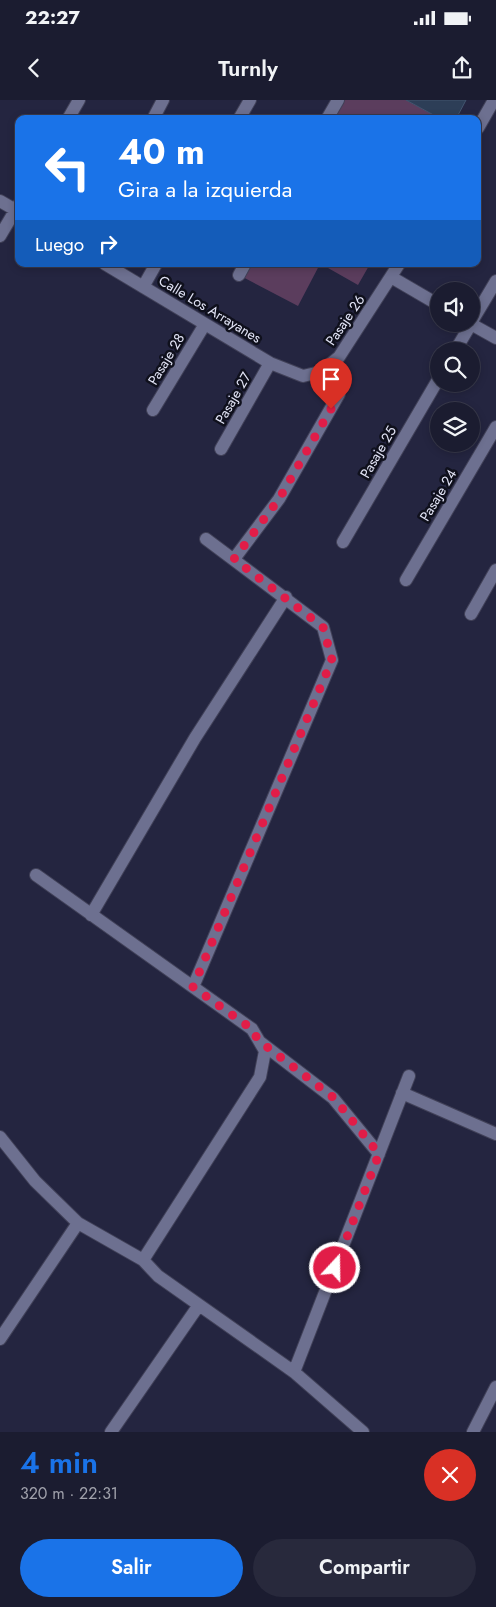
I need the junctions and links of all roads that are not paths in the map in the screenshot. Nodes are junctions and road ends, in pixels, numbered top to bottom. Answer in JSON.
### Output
{"nodes":[{"id":1,"x":79,"y":100,"type":"edge"},
{"id":2,"x":163,"y":100,"type":"edge"},
{"id":3,"x":250,"y":100,"type":"edge"},
{"id":4,"x":338,"y":100,"type":"edge"},
{"id":5,"x":494,"y":100,"type":"edge"},
{"id":6,"x":70,"y":115,"type":"edge"},
{"id":7,"x":154,"y":115,"type":"edge"},
{"id":8,"x":241,"y":115,"type":"edge"},
{"id":9,"x":329,"y":115,"type":"edge"},
{"id":10,"x":481,"y":123,"type":"edge"},
{"id":11,"x":0,"y":201,"type":"edge"},
{"id":12,"x":15,"y":208,"type":"edge"},
{"id":13,"x":15,"y":214,"type":"edge"},
{"id":14,"x":0,"y":236,"type":"edge"},
{"id":15,"x":110,"y":267,"type":"edge"},
{"id":16,"x":154,"y":267,"type":"edge"},
{"id":17,"x":397,"y":267,"type":"edge"},
{"id":18,"x":391,"y":277,"type":"junction"},
{"id":19,"x":496,"y":281,"type":"edge"},
{"id":20,"x":143,"y":287,"type":"junction"},
{"id":21,"x":430,"y":300,"type":"edge"},
{"id":22,"x":480,"y":308,"type":"edge"},
{"id":23,"x":205,"y":324,"type":"junction"},
{"id":24,"x":480,"y":328,"type":"edge"},
{"id":25,"x":496,"y":338,"type":"edge"},
{"id":26,"x":270,"y":363,"type":"junction"},
{"id":27,"x":303,"y":376,"type":"joint"},
{"id":28,"x":431,"y":392,"type":"edge"},
{"id":29,"x":340,"y":394,"type":"dead end"},
{"id":30,"x":154,"y":410,"type":"dead end"},
{"id":31,"x":496,"y":427,"type":"edge"},
{"id":32,"x":221,"y":449,"type":"dead end"},
{"id":33,"x":206,"y":539,"type":"dead end"},
{"id":34,"x":343,"y":542,"type":"dead end"},
{"id":35,"x":234,"y":559,"type":"junction"},
{"id":36,"x":496,"y":570,"type":"edge"},
{"id":37,"x":406,"y":580,"type":"dead end"},
{"id":38,"x":286,"y":597,"type":"junction"},
{"id":39,"x":471,"y":614,"type":"dead end"},
{"id":40,"x":36,"y":875,"type":"dead end"},
{"id":41,"x":91,"y":915,"type":"junction"},
{"id":42,"x":193,"y":987,"type":"junction"},
{"id":43,"x":258,"y":1040,"type":"junction"},
{"id":44,"x":409,"y":1076,"type":"dead end"},
{"id":45,"x":402,"y":1093,"type":"junction"},
{"id":46,"x":496,"y":1134,"type":"edge"},
{"id":47,"x":0,"y":1137,"type":"edge"},
{"id":48,"x":379,"y":1154,"type":"junction"},
{"id":49,"x":78,"y":1223,"type":"junction"},
{"id":50,"x":143,"y":1260,"type":"junction"},
{"id":51,"x":199,"y":1305,"type":"junction"},
{"id":52,"x":0,"y":1339,"type":"edge"},
{"id":53,"x":294,"y":1372,"type":"junction"},
{"id":54,"x":496,"y":1386,"type":"edge"},
{"id":55,"x":111,"y":1432,"type":"edge"},
{"id":56,"x":363,"y":1432,"type":"edge"},
{"id":57,"x":472,"y":1432,"type":"edge"}],
"edges":[{"from":1,"to":6,"type":"street"},
{"from":2,"to":7,"type":"street"},
{"from":3,"to":8,"type":"street"},
{"from":4,"to":9,"type":"street"},
{"from":5,"to":10,"type":"street"},
{"from":11,"to":12,"type":"street"},
{"from":13,"to":14,"type":"street"},
{"from":15,"to":20,"type":"street","name":"Calle Los Arrayanes"},
{"from":16,"to":20,"type":"street"},
{"from":17,"to":18,"type":"street","name":"Pasaje 26"},
{"from":18,"to":21,"type":"street"},
{"from":18,"to":27,"type":"street","name":"Pasaje 26"},
{"from":19,"to":22,"type":"street"},
{"from":20,"to":23,"type":"street","name":"Calle Los Arrayanes"},
{"from":23,"to":26,"type":"street","name":"Calle Los Arrayanes"},
{"from":23,"to":30,"type":"street","name":"Pasaje 28"},
{"from":24,"to":25,"type":"street"},
{"from":26,"to":27,"type":"street","name":"Calle Los Arrayanes"},
{"from":26,"to":32,"type":"street","name":"Pasaje 27"},
{"from":28,"to":34,"type":"street","name":"Pasaje 25"},
{"from":29,"to":35,"type":"street"},
{"from":31,"to":37,"type":"street","name":"Pasaje 24"},
{"from":33,"to":35,"type":"street"},
{"from":35,"to":38,"type":"street"},
{"from":36,"to":39,"type":"street"},
{"from":38,"to":41,"type":"street"},
{"from":38,"to":42,"type":"street"},
{"from":40,"to":41,"type":"street"},
{"from":41,"to":42,"type":"street"},
{"from":42,"to":43,"type":"street"},
{"from":43,"to":48,"type":"street"},
{"from":43,"to":50,"type":"street"},
{"from":44,"to":45,"type":"street"},
{"from":45,"to":46,"type":"street"},
{"from":45,"to":48,"type":"street"},
{"from":47,"to":49,"type":"street"},
{"from":48,"to":53,"type":"street"},
{"from":49,"to":50,"type":"street"},
{"from":49,"to":52,"type":"street"},
{"from":50,"to":51,"type":"street"},
{"from":51,"to":53,"type":"street"},
{"from":51,"to":55,"type":"street"},
{"from":53,"to":56,"type":"street"},
{"from":54,"to":57,"type":"street"}]}
